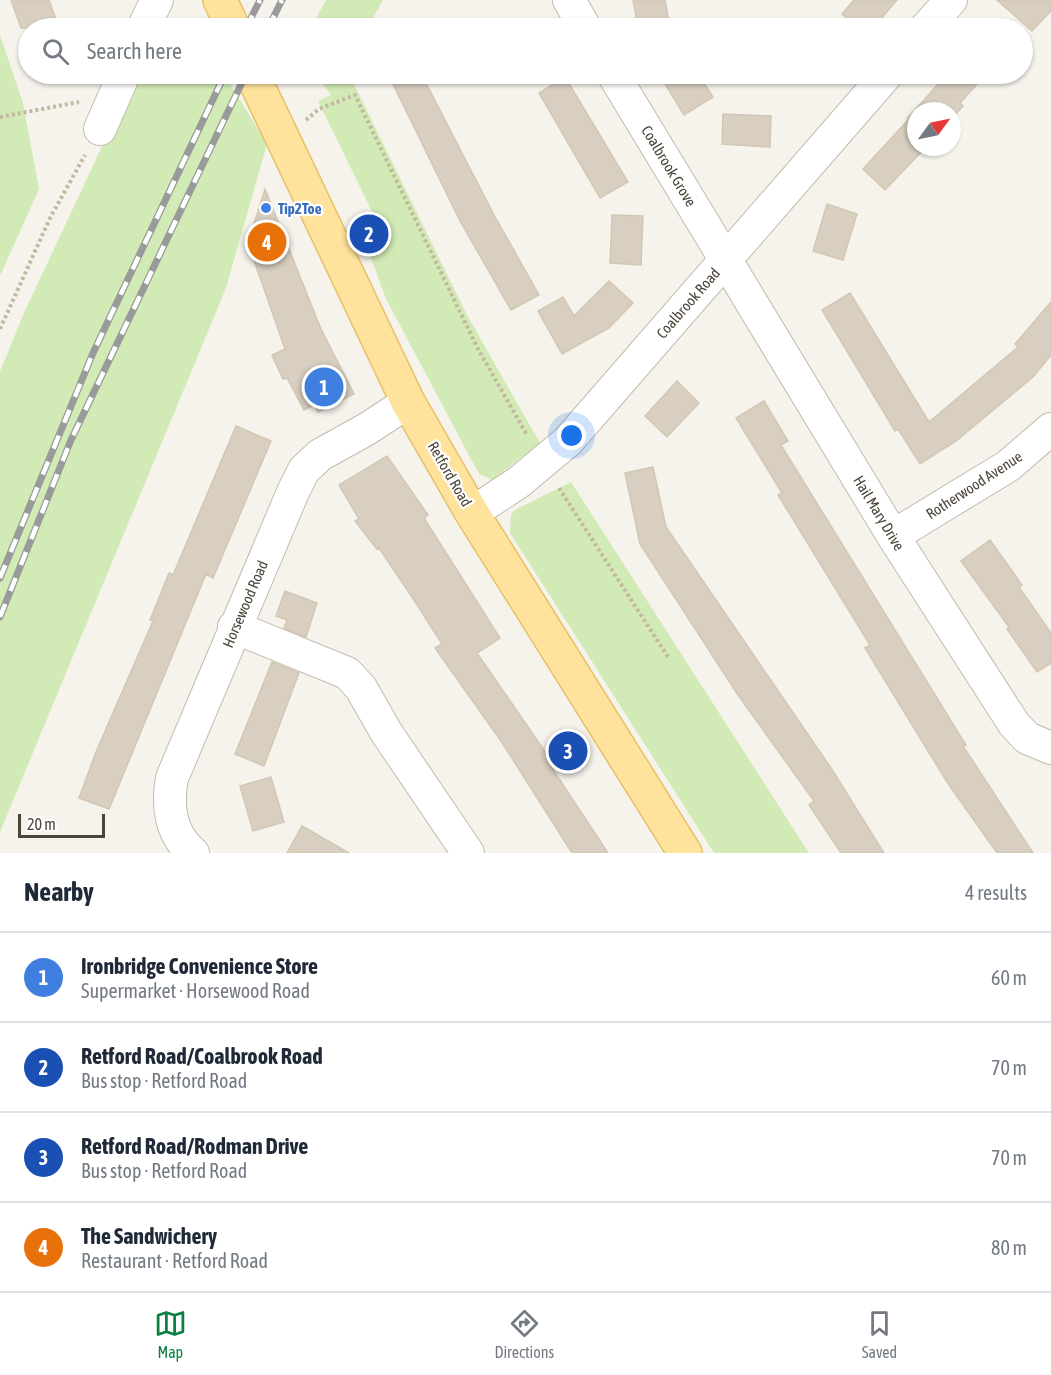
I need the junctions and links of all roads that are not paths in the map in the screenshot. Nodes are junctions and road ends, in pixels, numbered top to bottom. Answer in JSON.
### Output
{"nodes":[{"id":1,"x":157,"y":0,"type":"edge"},
{"id":2,"x":220,"y":0,"type":"edge"},
{"id":3,"x":569,"y":0,"type":"edge"},
{"id":4,"x":951,"y":0,"type":"edge"},
{"id":5,"x":148,"y":18,"type":"edge"},
{"id":6,"x":228,"y":18,"type":"edge"},
{"id":7,"x":579,"y":18,"type":"edge"},
{"id":8,"x":935,"y":18,"type":"edge"},
{"id":9,"x":257,"y":84,"type":"edge"},
{"id":10,"x":619,"y":84,"type":"edge"},
{"id":11,"x":878,"y":84,"type":"edge"},
{"id":12,"x":119,"y":85,"type":"edge"},
{"id":13,"x":99,"y":129,"type":"road end"},
{"id":14,"x":725,"y":260,"type":"junction"},
{"id":15,"x":408,"y":402,"type":"junction"},
{"id":16,"x":1051,"y":429,"type":"edge"},
{"id":17,"x":472,"y":513,"type":"junction"},
{"id":18,"x":892,"y":536,"type":"junction"},
{"id":19,"x":234,"y":627,"type":"junction"},
{"id":20,"x":1051,"y":748,"type":"edge"},
{"id":21,"x":193,"y":853,"type":"edge"},
{"id":22,"x":468,"y":853,"type":"edge"},
{"id":23,"x":685,"y":853,"type":"edge"}],
"edges":[{"from":1,"to":5,"type":"street"},
{"from":2,"to":6,"type":"main road"},
{"from":3,"to":7,"type":"street"},
{"from":4,"to":8,"type":"street"},
{"from":9,"to":15,"type":"main road","name":"Retford Road"},
{"from":10,"to":14,"type":"street","name":"Coalbrook Grove"},
{"from":11,"to":14,"type":"street","name":"Coalbrook Road"},
{"from":12,"to":13,"type":"street"},
{"from":14,"to":17,"type":"street","name":"Coalbrook Road"},
{"from":14,"to":18,"type":"street","name":"Hail Mary Drive"},
{"from":15,"to":17,"type":"main road","name":"Retford Road"},
{"from":15,"to":19,"type":"street","name":"Horsewood Road"},
{"from":16,"to":18,"type":"street","name":"Rotherwood Avenue"},
{"from":17,"to":23,"type":"main road","name":"Retford Road"},
{"from":18,"to":20,"type":"street","name":"Hail Mary Drive"},
{"from":19,"to":21,"type":"street","name":"Horsewood Road"},
{"from":19,"to":22,"type":"street"}]}
